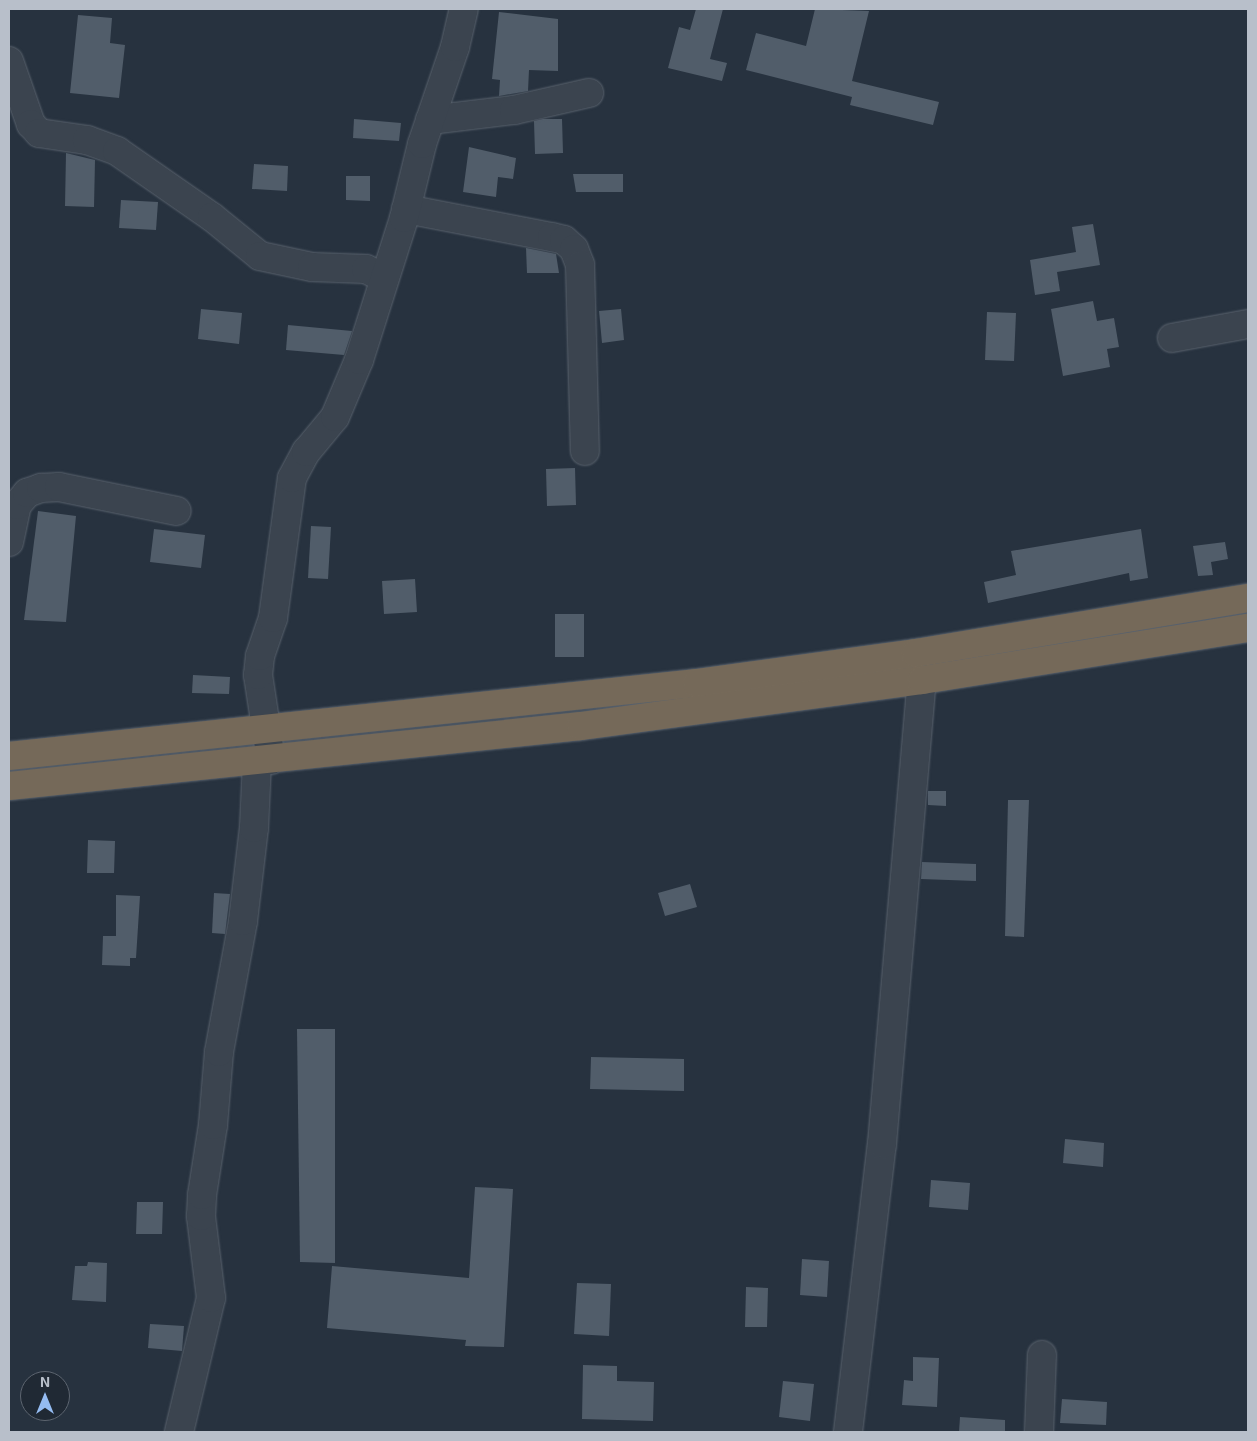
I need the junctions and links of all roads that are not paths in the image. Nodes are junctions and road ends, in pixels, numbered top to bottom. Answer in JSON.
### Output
{"nodes":[{"id":1,"x":464,"y":9,"type":"edge"},
{"id":2,"x":9,"y":60,"type":"edge"},
{"id":3,"x":589,"y":93,"type":"dead end"},
{"id":4,"x":430,"y":120,"type":"junction"},
{"id":5,"x":406,"y":209,"type":"junction"},
{"id":6,"x":384,"y":278,"type":"junction"},
{"id":7,"x":1248,"y":324,"type":"edge"},
{"id":8,"x":1172,"y":338,"type":"dead end"},
{"id":9,"x":585,"y":451,"type":"dead end"},
{"id":10,"x":177,"y":511,"type":"dead end"},
{"id":11,"x":9,"y":542,"type":"edge"},
{"id":12,"x":1248,"y":598,"type":"edge"},
{"id":13,"x":1248,"y":628,"type":"edge"},
{"id":14,"x":922,"y":680,"type":"junction"},
{"id":15,"x":268,"y":730,"type":"junction"},
{"id":16,"x":9,"y":756,"type":"edge"},
{"id":17,"x":264,"y":761,"type":"junction"},
{"id":18,"x":9,"y":786,"type":"edge"},
{"id":19,"x":1042,"y":1355,"type":"dead end"},
{"id":20,"x":179,"y":1432,"type":"edge"},
{"id":21,"x":848,"y":1432,"type":"edge"},
{"id":22,"x":1039,"y":1432,"type":"edge"}],
"edges":[{"from":1,"to":4,"type":"street"},
{"from":2,"to":6,"type":"street"},
{"from":3,"to":4,"type":"street"},
{"from":4,"to":5,"type":"street"},
{"from":5,"to":6,"type":"street"},
{"from":5,"to":9,"type":"street"},
{"from":6,"to":15,"type":"street"},
{"from":7,"to":8,"type":"street"},
{"from":10,"to":11,"type":"street"},
{"from":12,"to":15,"type":"highway"},
{"from":13,"to":14,"type":"highway"},
{"from":14,"to":17,"type":"highway"},
{"from":14,"to":21,"type":"street"},
{"from":15,"to":16,"type":"highway"},
{"from":15,"to":17,"type":"street"},
{"from":17,"to":18,"type":"highway"},
{"from":17,"to":20,"type":"street"},
{"from":19,"to":22,"type":"street"}]}
